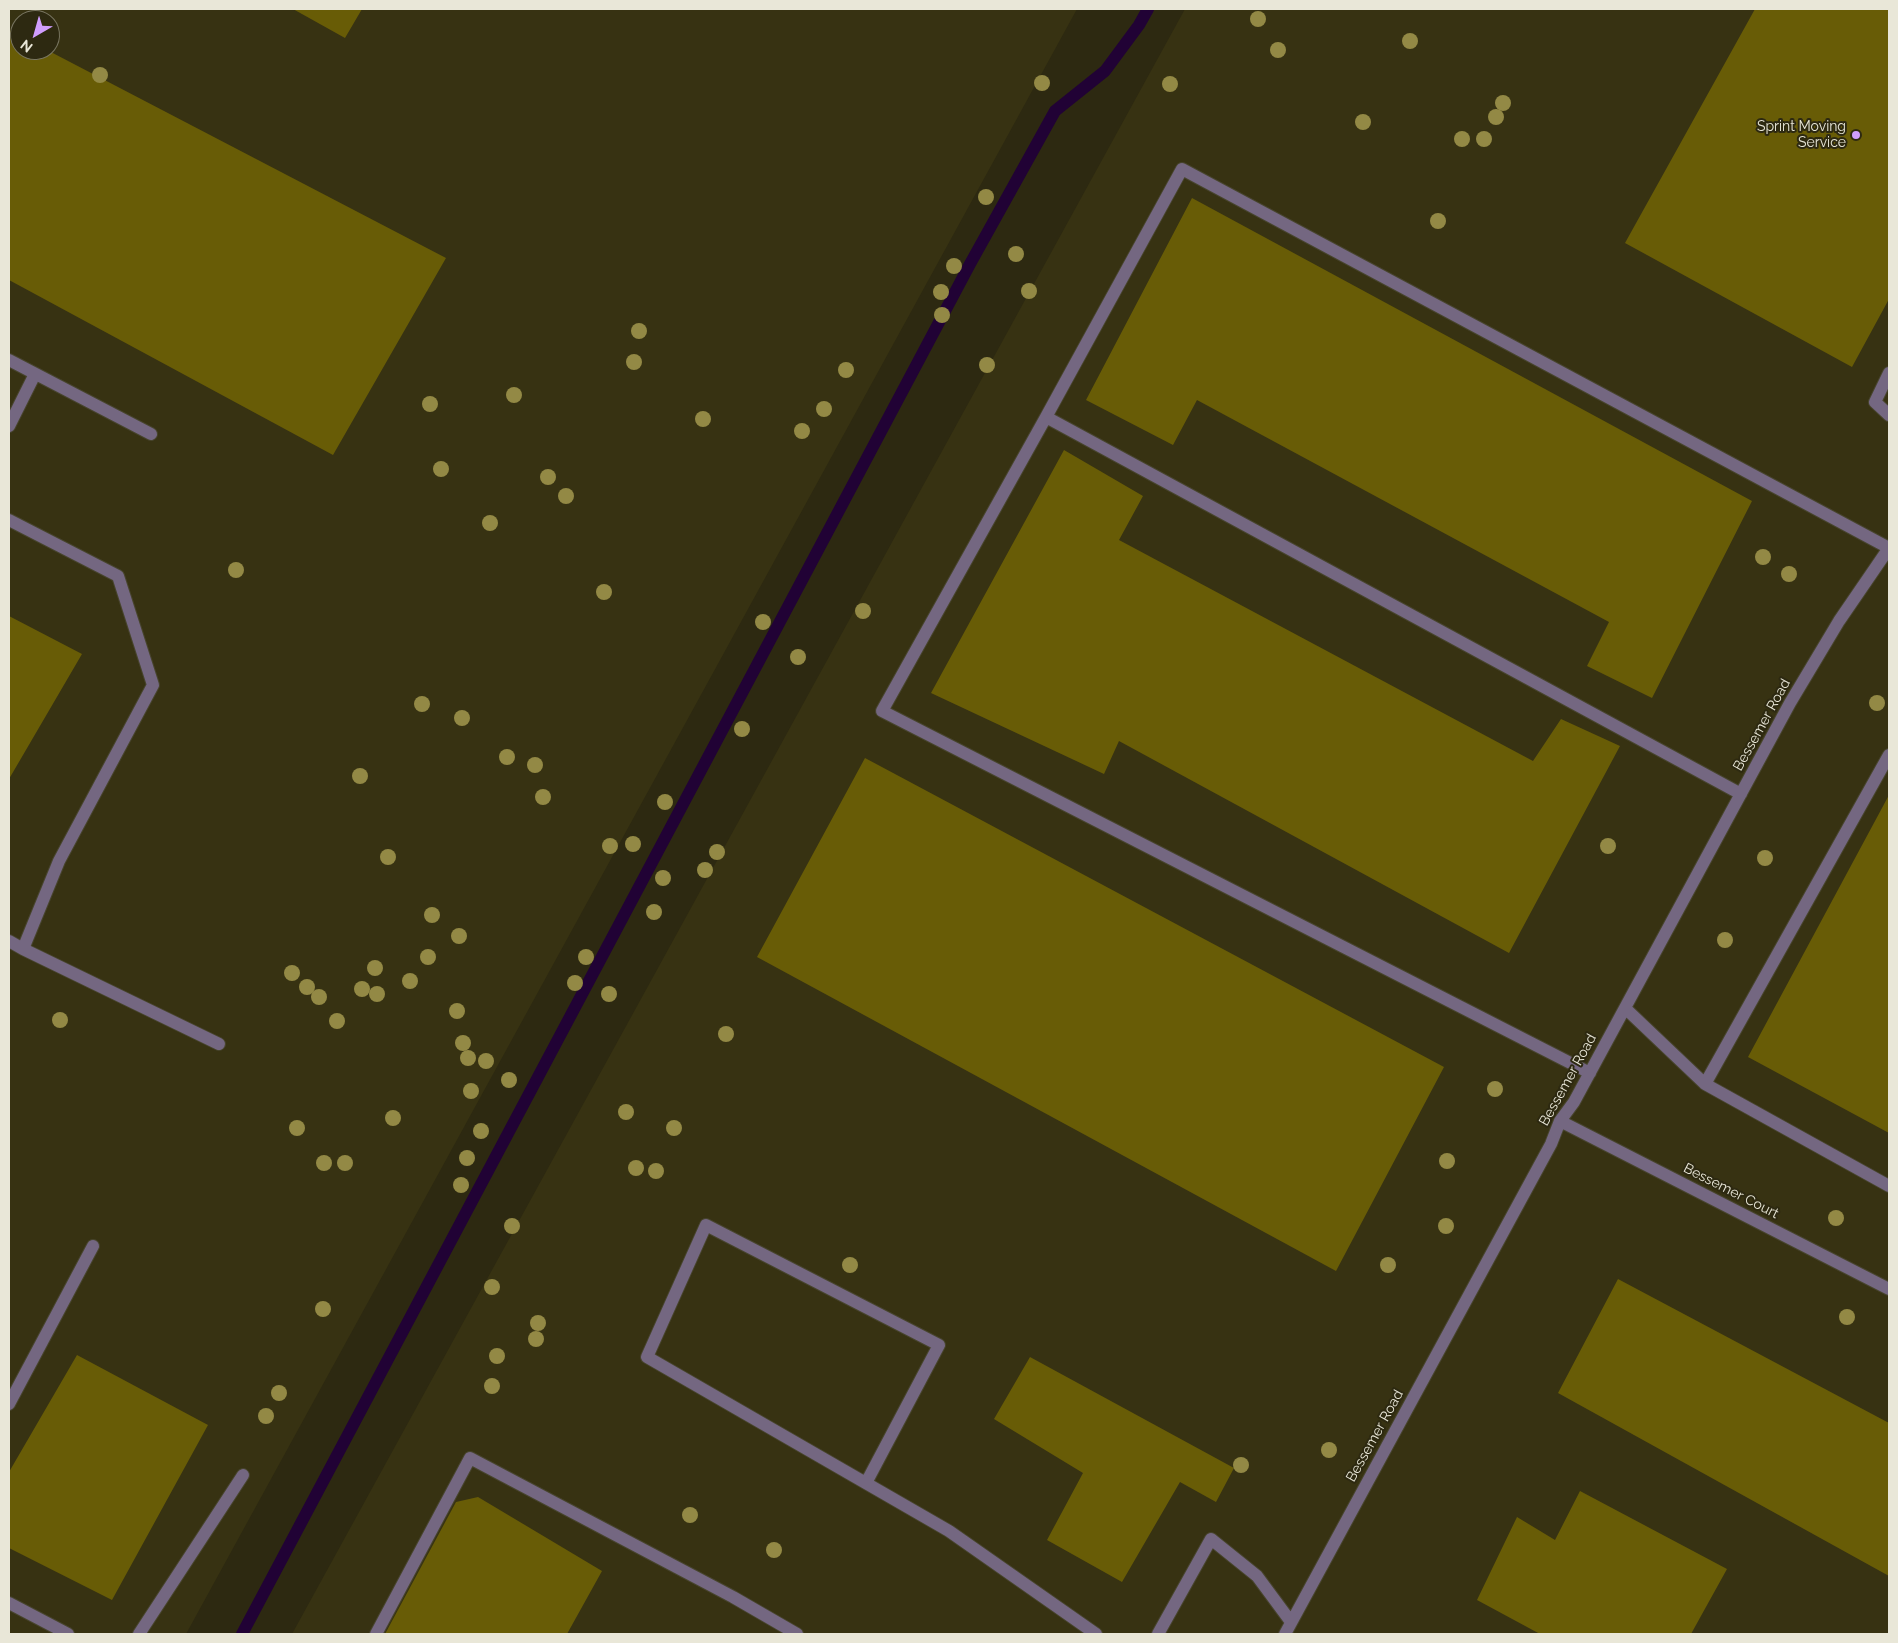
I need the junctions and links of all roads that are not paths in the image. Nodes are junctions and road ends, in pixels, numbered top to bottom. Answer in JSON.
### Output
{"nodes":[{"id":1,"x":9,"y":360,"type":"edge"},
{"id":2,"x":1889,"y":373,"type":"edge"},
{"id":3,"x":35,"y":374,"type":"junction"},
{"id":4,"x":1889,"y":415,"type":"edge"},
{"id":5,"x":1046,"y":417,"type":"junction"},
{"id":6,"x":9,"y":426,"type":"edge"},
{"id":7,"x":151,"y":434,"type":"dead end"},
{"id":8,"x":9,"y":520,"type":"edge"},
{"id":9,"x":1889,"y":548,"type":"edge"},
{"id":10,"x":1884,"y":564,"type":"edge"},
{"id":11,"x":1889,"y":755,"type":"edge"},
{"id":12,"x":1741,"y":794,"type":"junction"},
{"id":13,"x":9,"y":941,"type":"edge"},
{"id":14,"x":23,"y":948,"type":"junction"},
{"id":15,"x":1625,"y":1008,"type":"junction"},
{"id":16,"x":219,"y":1044,"type":"dead end"},
{"id":17,"x":1590,"y":1073,"type":"junction"},
{"id":18,"x":1704,"y":1084,"type":"junction"},
{"id":19,"x":1560,"y":1120,"type":"junction"},
{"id":20,"x":1889,"y":1186,"type":"edge"},
{"id":21,"x":93,"y":1246,"type":"dead end"},
{"id":22,"x":1889,"y":1289,"type":"edge"},
{"id":23,"x":9,"y":1404,"type":"edge"},
{"id":24,"x":244,"y":1475,"type":"dead end"},
{"id":25,"x":866,"y":1483,"type":"junction"},
{"id":26,"x":9,"y":1604,"type":"edge"},
{"id":27,"x":1291,"y":1622,"type":"junction"},
{"id":28,"x":68,"y":1634,"type":"edge"},
{"id":29,"x":139,"y":1634,"type":"edge"},
{"id":30,"x":376,"y":1634,"type":"edge"},
{"id":31,"x":797,"y":1634,"type":"edge"},
{"id":32,"x":1096,"y":1634,"type":"edge"},
{"id":33,"x":1158,"y":1634,"type":"edge"},
{"id":34,"x":1285,"y":1634,"type":"edge"}],
"edges":[{"from":1,"to":3,"type":"street"},
{"from":2,"to":4,"type":"street"},
{"from":3,"to":6,"type":"street"},
{"from":3,"to":7,"type":"street"},
{"from":5,"to":9,"type":"street"},
{"from":5,"to":12,"type":"street"},
{"from":5,"to":17,"type":"street"},
{"from":8,"to":14,"type":"street"},
{"from":9,"to":10,"type":"street","name":"Bessemer Road"},
{"from":10,"to":12,"type":"street","name":"Bessemer Road"},
{"from":11,"to":18,"type":"street"},
{"from":12,"to":15,"type":"street","name":"Bessemer Road"},
{"from":13,"to":14,"type":"street"},
{"from":14,"to":16,"type":"street"},
{"from":15,"to":17,"type":"street","name":"Bessemer Road"},
{"from":15,"to":18,"type":"street"},
{"from":17,"to":19,"type":"street","name":"Bessemer Road"},
{"from":18,"to":20,"type":"street"},
{"from":19,"to":22,"type":"street","name":"Bessemer Court"},
{"from":19,"to":27,"type":"street","name":"Bessemer Road"},
{"from":21,"to":23,"type":"street"},
{"from":24,"to":29,"type":"street"},
{"from":25,"to":25,"type":"street"},
{"from":25,"to":32,"type":"street"},
{"from":26,"to":28,"type":"street"},
{"from":27,"to":33,"type":"street"},
{"from":27,"to":34,"type":"street","name":"Bessemer Road"},
{"from":30,"to":31,"type":"street"}]}
